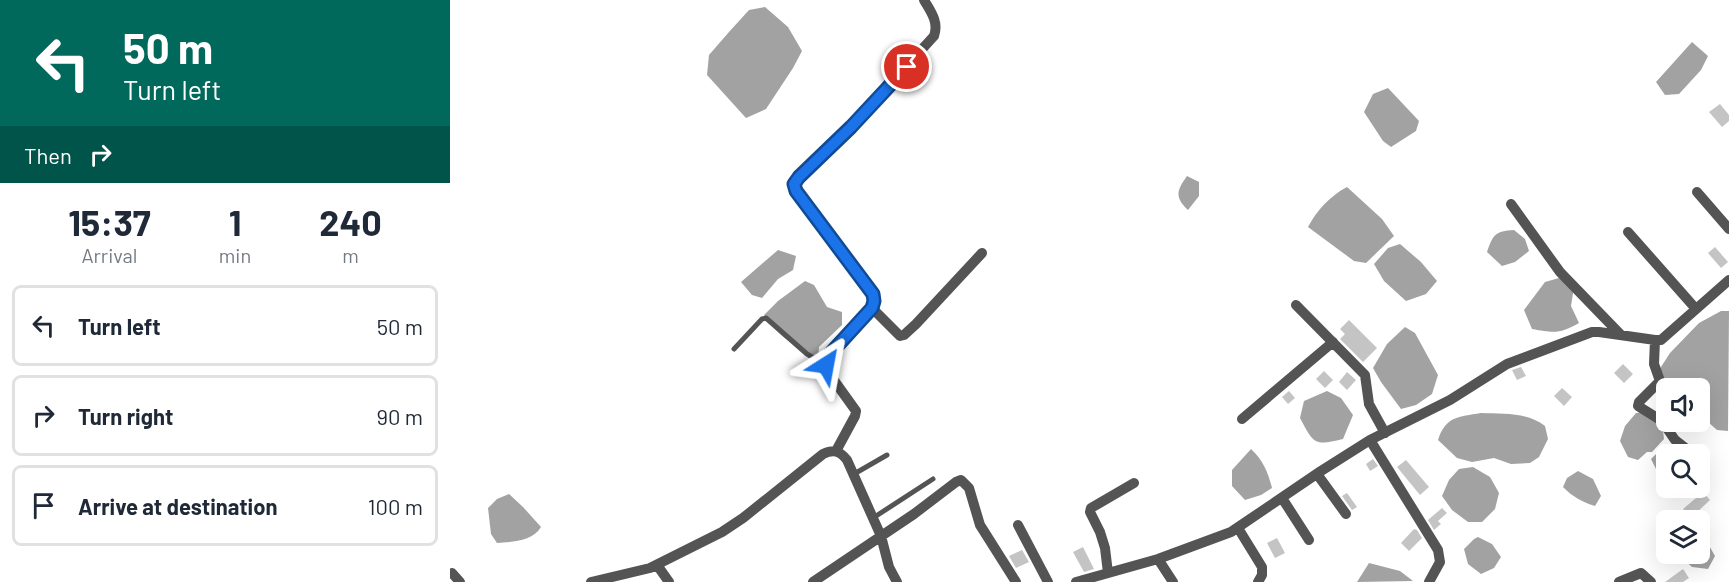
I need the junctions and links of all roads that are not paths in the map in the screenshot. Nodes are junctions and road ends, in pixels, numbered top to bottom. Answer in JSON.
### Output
{"nodes":[{"id":1,"x":924,"y":0,"type":"edge"},
{"id":2,"x":1697,"y":192,"type":"dead end"},
{"id":3,"x":1511,"y":204,"type":"dead end"},
{"id":4,"x":1729,"y":229,"type":"edge"},
{"id":5,"x":1628,"y":232,"type":"dead end"},
{"id":6,"x":982,"y":253,"type":"dead end"},
{"id":7,"x":1727,"y":285,"type":"edge"},
{"id":8,"x":1296,"y":305,"type":"dead end"},
{"id":9,"x":872,"y":308,"type":"junction"},
{"id":10,"x":1696,"y":309,"type":"junction"},
{"id":11,"x":1621,"y":335,"type":"junction"},
{"id":12,"x":1655,"y":340,"type":"junction"},
{"id":13,"x":1333,"y":342,"type":"junction"},
{"id":14,"x":734,"y":349,"type":"dead end"},
{"id":15,"x":826,"y":365,"type":"junction"},
{"id":16,"x":1242,"y":419,"type":"dead end"},
{"id":17,"x":1385,"y":433,"type":"junction"},
{"id":18,"x":1370,"y":440,"type":"junction"},
{"id":19,"x":1680,"y":444,"type":"edge"},
{"id":20,"x":836,"y":451,"type":"junction"},
{"id":21,"x":887,"y":455,"type":"dead end"},
{"id":22,"x":854,"y":474,"type":"junction"},
{"id":23,"x":1317,"y":474,"type":"junction"},
{"id":24,"x":933,"y":479,"type":"dead end"},
{"id":25,"x":1134,"y":483,"type":"dead end"},
{"id":26,"x":1282,"y":498,"type":"junction"},
{"id":27,"x":1346,"y":514,"type":"dead end"},
{"id":28,"x":873,"y":518,"type":"junction"},
{"id":29,"x":1018,"y":525,"type":"dead end"},
{"id":30,"x":1238,"y":528,"type":"junction"},
{"id":31,"x":881,"y":536,"type":"junction"},
{"id":32,"x":1309,"y":540,"type":"dead end"},
{"id":33,"x":1158,"y":559,"type":"junction"},
{"id":34,"x":657,"y":565,"type":"junction"},
{"id":35,"x":452,"y":573,"type":"dead end"},
{"id":36,"x":1108,"y":573,"type":"junction"},
{"id":37,"x":595,"y":581,"type":"edge"},
{"id":38,"x":460,"y":582,"type":"edge"},
{"id":39,"x":669,"y":582,"type":"edge"},
{"id":40,"x":813,"y":582,"type":"edge"},
{"id":41,"x":897,"y":582,"type":"edge"},
{"id":42,"x":1016,"y":582,"type":"edge"},
{"id":43,"x":1048,"y":582,"type":"edge"},
{"id":44,"x":1076,"y":582,"type":"edge"},
{"id":45,"x":1173,"y":582,"type":"edge"},
{"id":46,"x":1258,"y":582,"type":"edge"},
{"id":47,"x":1429,"y":582,"type":"edge"},
{"id":48,"x":1619,"y":582,"type":"edge"},
{"id":49,"x":1651,"y":582,"type":"edge"}],
"edges":[{"from":1,"to":9,"type":"street"},
{"from":2,"to":4,"type":"street"},
{"from":3,"to":11,"type":"street"},
{"from":5,"to":10,"type":"street"},
{"from":6,"to":9,"type":"street"},
{"from":7,"to":10,"type":"street"},
{"from":8,"to":13,"type":"street"},
{"from":9,"to":15,"type":"street"},
{"from":10,"to":12,"type":"street"},
{"from":11,"to":12,"type":"street"},
{"from":11,"to":17,"type":"street"},
{"from":12,"to":19,"type":"street"},
{"from":13,"to":16,"type":"street"},
{"from":13,"to":17,"type":"street"},
{"from":14,"to":15,"type":"lane"},
{"from":15,"to":20,"type":"street"},
{"from":17,"to":18,"type":"street"},
{"from":18,"to":23,"type":"street"},
{"from":18,"to":47,"type":"street"},
{"from":20,"to":22,"type":"street"},
{"from":20,"to":34,"type":"street"},
{"from":21,"to":22,"type":"lane"},
{"from":22,"to":28,"type":"street"},
{"from":23,"to":26,"type":"street"},
{"from":23,"to":27,"type":"street"},
{"from":24,"to":28,"type":"lane"},
{"from":25,"to":36,"type":"street"},
{"from":26,"to":30,"type":"street"},
{"from":26,"to":32,"type":"street"},
{"from":28,"to":31,"type":"street"},
{"from":29,"to":43,"type":"street"},
{"from":30,"to":33,"type":"street"},
{"from":30,"to":46,"type":"street"},
{"from":31,"to":40,"type":"street"},
{"from":31,"to":41,"type":"street"},
{"from":31,"to":42,"type":"street"},
{"from":33,"to":36,"type":"street"},
{"from":33,"to":45,"type":"street"},
{"from":34,"to":37,"type":"street"},
{"from":34,"to":39,"type":"street"},
{"from":35,"to":38,"type":"street"},
{"from":36,"to":44,"type":"street"},
{"from":48,"to":49,"type":"street"}]}
